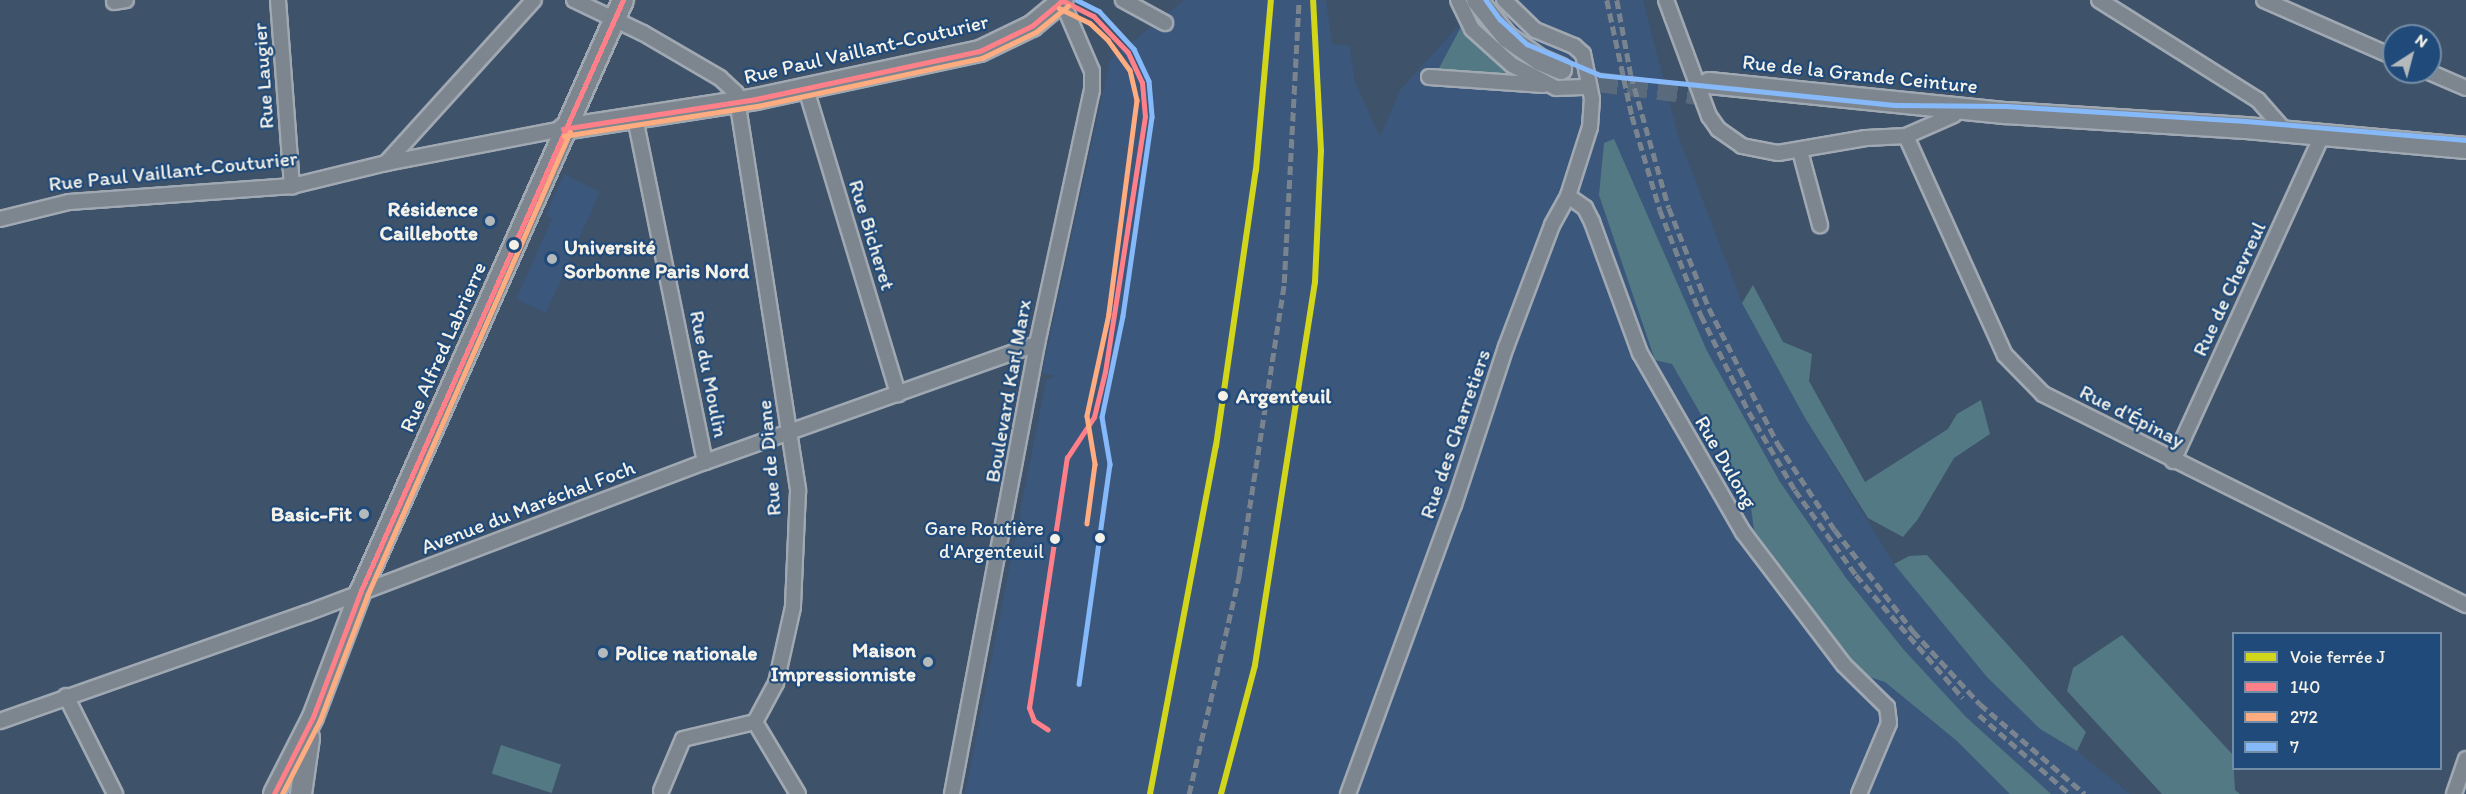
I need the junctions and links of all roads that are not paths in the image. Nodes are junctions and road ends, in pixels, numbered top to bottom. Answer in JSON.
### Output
{"nodes":[{"id":1,"x":278,"y":0,"type":"edge"},
{"id":2,"x":534,"y":0,"type":"edge"},
{"id":3,"x":574,"y":0,"type":"edge"},
{"id":4,"x":623,"y":0,"type":"edge"},
{"id":5,"x":1123,"y":0,"type":"edge"},
{"id":6,"x":1458,"y":0,"type":"edge"},
{"id":7,"x":1477,"y":0,"type":"edge"},
{"id":8,"x":1487,"y":0,"type":"edge"},
{"id":9,"x":1504,"y":0,"type":"edge"},
{"id":10,"x":1666,"y":0,"type":"edge"},
{"id":11,"x":2099,"y":0,"type":"edge"},
{"id":12,"x":2264,"y":0,"type":"edge"},
{"id":13,"x":1062,"y":1,"type":"edge"},
{"id":14,"x":615,"y":20,"type":"junction"},
{"id":15,"x":1165,"y":23,"type":"dead end"},
{"id":16,"x":2382,"y":52,"type":"edge"},
{"id":17,"x":1558,"y":71,"type":"junction"},
{"id":18,"x":1430,"y":77,"type":"dead end"},
{"id":19,"x":2442,"y":78,"type":"edge"},
{"id":20,"x":1589,"y":87,"type":"junction"},
{"id":21,"x":2466,"y":88,"type":"edge"},
{"id":22,"x":806,"y":89,"type":"junction"},
{"id":23,"x":738,"y":102,"type":"junction"},
{"id":24,"x":2006,"y":113,"type":"junction"},
{"id":25,"x":1954,"y":115,"type":"junction"},
{"id":26,"x":635,"y":118,"type":"junction"},
{"id":27,"x":563,"y":129,"type":"junction"},
{"id":28,"x":2286,"y":132,"type":"junction"},
{"id":29,"x":1906,"y":136,"type":"junction"},
{"id":30,"x":2322,"y":136,"type":"junction"},
{"id":31,"x":2466,"y":148,"type":"edge"},
{"id":32,"x":1800,"y":151,"type":"junction"},
{"id":33,"x":386,"y":163,"type":"junction"},
{"id":34,"x":292,"y":186,"type":"junction"},
{"id":35,"x":1568,"y":196,"type":"junction"},
{"id":36,"x":0,"y":219,"type":"edge"},
{"id":37,"x":1820,"y":225,"type":"dead end"},
{"id":38,"x":1037,"y":344,"type":"junction"},
{"id":39,"x":898,"y":394,"type":"junction"},
{"id":40,"x":791,"y":432,"type":"junction"},
{"id":41,"x":2173,"y":460,"type":"junction"},
{"id":42,"x":705,"y":462,"type":"junction"},
{"id":43,"x":360,"y":593,"type":"junction"},
{"id":44,"x":2466,"y":605,"type":"edge"},
{"id":45,"x":66,"y":696,"type":"junction"},
{"id":46,"x":313,"y":717,"type":"junction"},
{"id":47,"x":0,"y":720,"type":"edge"},
{"id":48,"x":755,"y":722,"type":"junction"},
{"id":49,"x":2466,"y":759,"type":"edge"},
{"id":50,"x":661,"y":791,"type":"dead end"},
{"id":51,"x":115,"y":794,"type":"edge"},
{"id":52,"x":274,"y":794,"type":"edge"},
{"id":53,"x":301,"y":794,"type":"edge"},
{"id":54,"x":798,"y":794,"type":"edge"},
{"id":55,"x":952,"y":794,"type":"edge"},
{"id":56,"x":1348,"y":794,"type":"edge"},
{"id":57,"x":1859,"y":794,"type":"edge"},
{"id":58,"x":2454,"y":794,"type":"edge"}],
"edges":[{"from":1,"to":34,"type":"street","name":"Rue Laugier"},
{"from":2,"to":33,"type":"street"},
{"from":3,"to":14,"type":"street"},
{"from":4,"to":14,"type":"main road","name":"Rue Alfred Labrierre"},
{"from":5,"to":15,"type":"street"},
{"from":6,"to":17,"type":"street"},
{"from":7,"to":17,"type":"main road"},
{"from":8,"to":17,"type":"main road"},
{"from":9,"to":20,"type":"street","name":"Rue des Charretiers"},
{"from":10,"to":32,"type":"street","name":"Rue de la Grande Ceinture"},
{"from":11,"to":28,"type":"street"},
{"from":12,"to":16,"type":"street"},
{"from":13,"to":22,"type":"main road","name":"Rue Paul Vaillant-Couturier"},
{"from":13,"to":38,"type":"street","name":"Boulevard Karl Marx"},
{"from":14,"to":23,"type":"street"},
{"from":14,"to":27,"type":"main road","name":"Rue Alfred Labrierre"},
{"from":17,"to":18,"type":"street"},
{"from":17,"to":20,"type":"street"},
{"from":19,"to":21,"type":"street"},
{"from":20,"to":35,"type":"street","name":"Rue des Charretiers"},
{"from":22,"to":23,"type":"main road","name":"Rue Paul Vaillant-Couturier"},
{"from":22,"to":39,"type":"street","name":"Rue Bicheret"},
{"from":23,"to":26,"type":"main road","name":"Rue Paul Vaillant-Couturier"},
{"from":23,"to":40,"type":"street","name":"Rue de Diane"},
{"from":24,"to":25,"type":"main road","name":"Rue de la Grande Ceinture"},
{"from":24,"to":25,"type":"main road","name":"Rue de la Grande Ceinture"},
{"from":24,"to":28,"type":"main road","name":"Rue de la Grande Ceinture"},
{"from":25,"to":29,"type":"street","name":"Rue de la Grande Ceinture"},
{"from":26,"to":27,"type":"main road","name":"Rue Paul Vaillant-Couturier"},
{"from":26,"to":42,"type":"street","name":"Rue du Moulin"},
{"from":27,"to":33,"type":"street","name":"Rue Paul Vaillant-Couturier"},
{"from":27,"to":43,"type":"main road","name":"Rue Alfred Labrierre"},
{"from":28,"to":30,"type":"main road","name":"Rue de la Grande Ceinture"},
{"from":29,"to":32,"type":"street","name":"Rue de la Grande Ceinture"},
{"from":29,"to":41,"type":"street","name":"Rue d'Épinay"},
{"from":30,"to":31,"type":"main road","name":"Rue de la Grande Ceinture"},
{"from":30,"to":41,"type":"street","name":"Rue de Chevreul"},
{"from":32,"to":37,"type":"street"},
{"from":33,"to":34,"type":"street","name":"Rue Paul Vaillant-Couturier"},
{"from":34,"to":36,"type":"street","name":"Rue Paul Vaillant-Couturier"},
{"from":35,"to":56,"type":"street","name":"Rue des Charretiers"},
{"from":35,"to":57,"type":"street","name":"Rue Dulong"},
{"from":38,"to":39,"type":"street","name":"Avenue du Maréchal Foch"},
{"from":38,"to":55,"type":"street","name":"Boulevard Karl Marx"},
{"from":39,"to":40,"type":"street","name":"Avenue du Maréchal Foch"},
{"from":40,"to":42,"type":"street","name":"Avenue du Maréchal Foch"},
{"from":40,"to":48,"type":"street","name":"Rue de Diane"},
{"from":41,"to":44,"type":"street","name":"Rue d'Épinay"},
{"from":42,"to":43,"type":"street","name":"Avenue du Maréchal Foch"},
{"from":43,"to":45,"type":"street","name":"Avenue du Maréchal Foch"},
{"from":43,"to":46,"type":"main road","name":"Rue Alfred Labrierre"},
{"from":45,"to":47,"type":"street","name":"Avenue du Maréchal Foch"},
{"from":45,"to":51,"type":"street"},
{"from":46,"to":52,"type":"main road","name":"Rue Alfred Labrierre"},
{"from":46,"to":53,"type":"main road","name":"Rue Alfred Labrierre"},
{"from":48,"to":50,"type":"street"},
{"from":48,"to":54,"type":"street"},
{"from":49,"to":58,"type":"street"}]}
